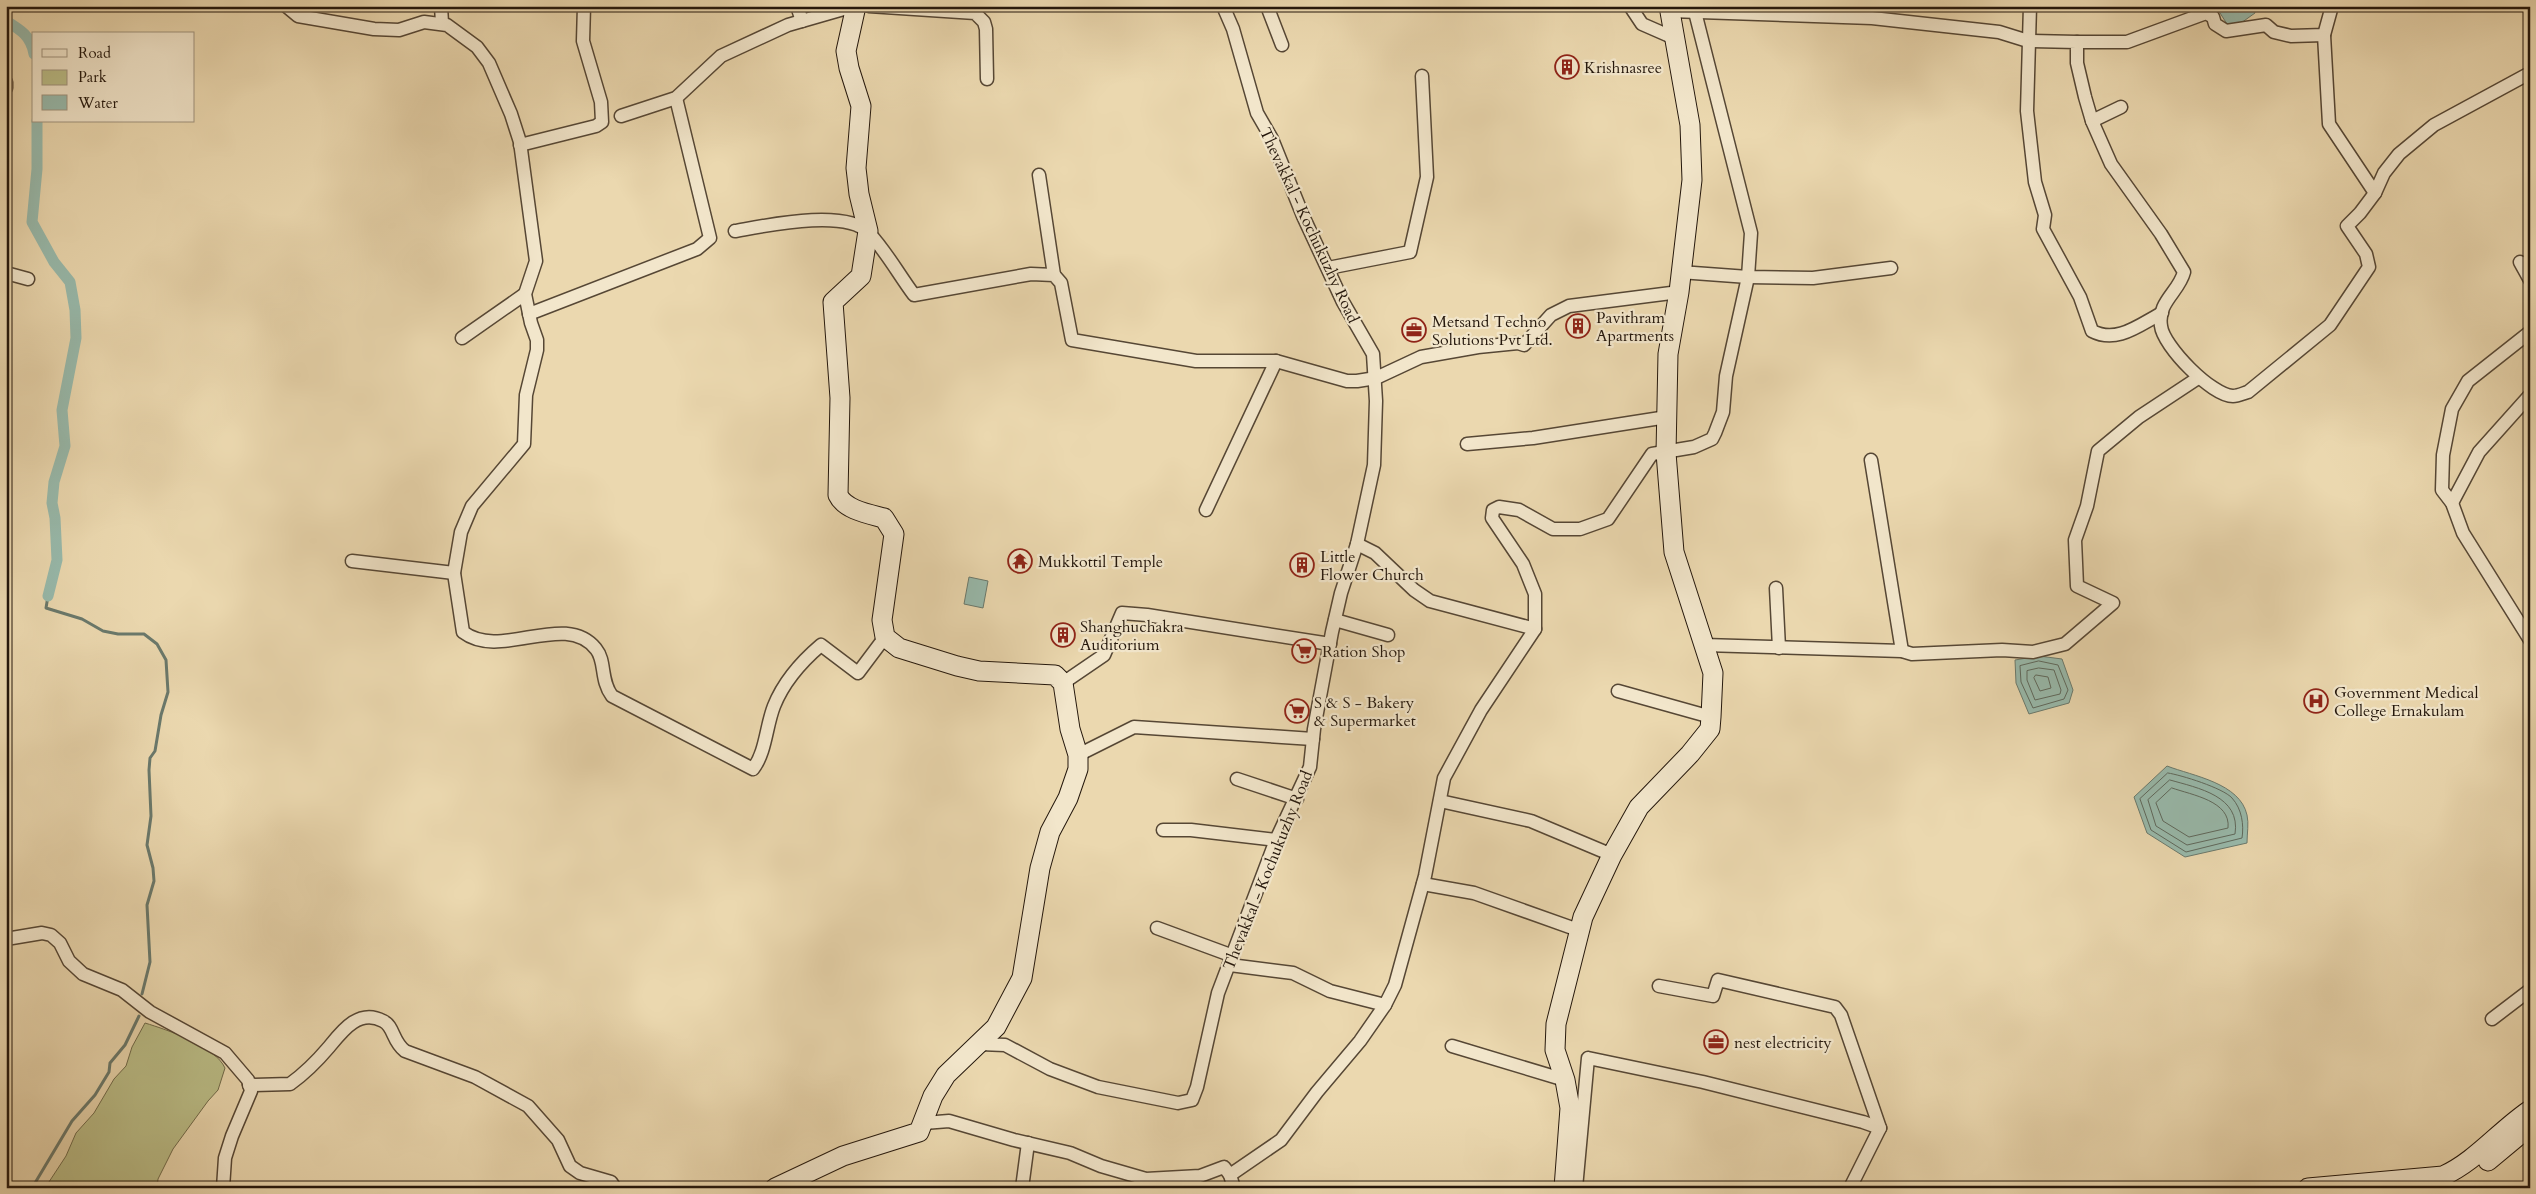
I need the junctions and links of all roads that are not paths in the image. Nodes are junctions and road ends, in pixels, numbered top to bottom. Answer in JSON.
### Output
{"nodes":[{"id":1,"x":286,"y":6,"type":"edge"},
{"id":2,"x":442,"y":6,"type":"edge"},
{"id":3,"x":584,"y":6,"type":"edge"},
{"id":4,"x":797,"y":6,"type":"edge"},
{"id":5,"x":855,"y":6,"type":"edge"},
{"id":6,"x":869,"y":6,"type":"edge"},
{"id":7,"x":1223,"y":6,"type":"edge"},
{"id":8,"x":1267,"y":6,"type":"edge"},
{"id":9,"x":1630,"y":6,"type":"edge"},
{"id":10,"x":2030,"y":6,"type":"edge"},
{"id":11,"x":2332,"y":6,"type":"edge"},
{"id":12,"x":1670,"y":9,"type":"edge"},
{"id":13,"x":975,"y":10,"type":"edge"},
{"id":14,"x":1695,"y":12,"type":"junction"},
{"id":15,"x":1872,"y":12,"type":"edge"},
{"id":16,"x":802,"y":21,"type":"junction"},
{"id":17,"x":442,"y":22,"type":"junction"},
{"id":18,"x":2324,"y":35,"type":"junction"},
{"id":19,"x":1674,"y":38,"type":"junction"},
{"id":20,"x":2028,"y":41,"type":"junction"},
{"id":21,"x":2077,"y":42,"type":"junction"},
{"id":22,"x":1282,"y":45,"type":"dead end"},
{"id":23,"x":2530,"y":73,"type":"edge"},
{"id":24,"x":1422,"y":76,"type":"dead end"},
{"id":25,"x":987,"y":79,"type":"dead end"},
{"id":26,"x":6,"y":82,"type":"edge"},
{"id":27,"x":6,"y":88,"type":"edge"},
{"id":28,"x":676,"y":98,"type":"junction"},
{"id":29,"x":2120,"y":107,"type":"dead end"},
{"id":30,"x":621,"y":116,"type":"dead end"},
{"id":31,"x":2092,"y":121,"type":"junction"},
{"id":32,"x":520,"y":145,"type":"junction"},
{"id":33,"x":1039,"y":175,"type":"dead end"},
{"id":34,"x":2375,"y":192,"type":"junction"},
{"id":35,"x":735,"y":231,"type":"dead end"},
{"id":36,"x":868,"y":231,"type":"junction"},
{"id":37,"x":2520,"y":262,"type":"dead end"},
{"id":38,"x":1328,"y":268,"type":"junction"},
{"id":39,"x":1891,"y":268,"type":"dead end"},
{"id":40,"x":1680,"y":272,"type":"junction"},
{"id":41,"x":6,"y":273,"type":"edge"},
{"id":42,"x":1054,"y":275,"type":"junction"},
{"id":43,"x":1748,"y":277,"type":"junction"},
{"id":44,"x":28,"y":279,"type":"dead end"},
{"id":45,"x":2530,"y":280,"type":"edge"},
{"id":46,"x":1679,"y":292,"type":"junction"},
{"id":47,"x":525,"y":294,"type":"junction"},
{"id":48,"x":2162,"y":312,"type":"junction"},
{"id":49,"x":529,"y":314,"type":"junction"},
{"id":50,"x":2530,"y":332,"type":"edge"},
{"id":51,"x":462,"y":338,"type":"dead end"},
{"id":52,"x":1276,"y":361,"type":"junction"},
{"id":53,"x":1376,"y":378,"type":"junction"},
{"id":54,"x":2198,"y":378,"type":"junction"},
{"id":55,"x":2530,"y":395,"type":"edge"},
{"id":56,"x":1668,"y":416,"type":"junction"},
{"id":57,"x":1467,"y":444,"type":"dead end"},
{"id":58,"x":1666,"y":453,"type":"junction"},
{"id":59,"x":1870,"y":460,"type":"dead end"},
{"id":60,"x":2452,"y":503,"type":"junction"},
{"id":61,"x":1206,"y":510,"type":"dead end"},
{"id":62,"x":1357,"y":544,"type":"junction"},
{"id":63,"x":352,"y":560,"type":"dead end"},
{"id":64,"x":454,"y":573,"type":"junction"},
{"id":65,"x":1776,"y":588,"type":"dead end"},
{"id":66,"x":1335,"y":620,"type":"junction"},
{"id":67,"x":1535,"y":629,"type":"junction"},
{"id":68,"x":1388,"y":636,"type":"dead end"},
{"id":69,"x":885,"y":637,"type":"junction"},
{"id":70,"x":2530,"y":640,"type":"edge"},
{"id":71,"x":1330,"y":644,"type":"junction"},
{"id":72,"x":1704,"y":645,"type":"junction"},
{"id":73,"x":1778,"y":648,"type":"junction"},
{"id":74,"x":1902,"y":651,"type":"junction"},
{"id":75,"x":1062,"y":683,"type":"junction"},
{"id":76,"x":1618,"y":691,"type":"dead end"},
{"id":77,"x":1711,"y":717,"type":"junction"},
{"id":78,"x":1313,"y":739,"type":"junction"},
{"id":79,"x":1078,"y":755,"type":"junction"},
{"id":80,"x":1237,"y":779,"type":"dead end"},
{"id":81,"x":1296,"y":799,"type":"junction"},
{"id":82,"x":1440,"y":801,"type":"junction"},
{"id":83,"x":1163,"y":830,"type":"dead end"},
{"id":84,"x":1276,"y":840,"type":"junction"},
{"id":85,"x":1612,"y":855,"type":"junction"},
{"id":86,"x":1423,"y":884,"type":"junction"},
{"id":87,"x":1157,"y":928,"type":"dead end"},
{"id":88,"x":1581,"y":931,"type":"junction"},
{"id":89,"x":6,"y":939,"type":"edge"},
{"id":90,"x":1231,"y":960,"type":"junction"},
{"id":91,"x":1659,"y":986,"type":"dead end"},
{"id":92,"x":2530,"y":990,"type":"edge"},
{"id":93,"x":1385,"y":1005,"type":"junction"},
{"id":94,"x":2492,"y":1019,"type":"dead end"},
{"id":95,"x":980,"y":1044,"type":"junction"},
{"id":96,"x":1452,"y":1046,"type":"dead end"},
{"id":97,"x":1565,"y":1080,"type":"junction"},
{"id":98,"x":249,"y":1085,"type":"junction"},
{"id":99,"x":2530,"y":1110,"type":"edge"},
{"id":100,"x":924,"y":1123,"type":"junction"},
{"id":101,"x":2530,"y":1126,"type":"edge"},
{"id":102,"x":1880,"y":1128,"type":"junction"},
{"id":103,"x":1028,"y":1143,"type":"junction"},
{"id":104,"x":1230,"y":1175,"type":"junction"},
{"id":105,"x":223,"y":1188,"type":"edge"},
{"id":106,"x":615,"y":1188,"type":"edge"},
{"id":107,"x":775,"y":1188,"type":"edge"},
{"id":108,"x":1022,"y":1188,"type":"edge"},
{"id":109,"x":1234,"y":1188,"type":"edge"},
{"id":110,"x":1564,"y":1188,"type":"edge"},
{"id":111,"x":1576,"y":1188,"type":"edge"},
{"id":112,"x":1850,"y":1188,"type":"edge"},
{"id":113,"x":2308,"y":1188,"type":"edge"},
{"id":114,"x":2440,"y":1188,"type":"edge"}],
"edges":[{"from":1,"to":17,"type":"street"},
{"from":2,"to":17,"type":"street"},
{"from":3,"to":32,"type":"street"},
{"from":4,"to":16,"type":"street"},
{"from":5,"to":16,"type":"street"},
{"from":5,"to":36,"type":"main road"},
{"from":6,"to":13,"type":"street"},
{"from":7,"to":38,"type":"street","name":"Thevakkal - Kochukuzhy Road"},
{"from":8,"to":22,"type":"street"},
{"from":9,"to":19,"type":"street"},
{"from":10,"to":20,"type":"street"},
{"from":11,"to":18,"type":"street"},
{"from":12,"to":14,"type":"street"},
{"from":12,"to":19,"type":"main road"},
{"from":13,"to":25,"type":"street"},
{"from":14,"to":15,"type":"street"},
{"from":14,"to":43,"type":"street"},
{"from":15,"to":20,"type":"street"},
{"from":16,"to":28,"type":"street"},
{"from":17,"to":32,"type":"street"},
{"from":18,"to":21,"type":"street"},
{"from":18,"to":34,"type":"street"},
{"from":19,"to":40,"type":"main road"},
{"from":20,"to":21,"type":"street"},
{"from":20,"to":48,"type":"street"},
{"from":21,"to":31,"type":"street"},
{"from":23,"to":34,"type":"street"},
{"from":24,"to":38,"type":"street"},
{"from":26,"to":27,"type":"street"},
{"from":28,"to":30,"type":"street"},
{"from":28,"to":49,"type":"street"},
{"from":29,"to":31,"type":"street"},
{"from":31,"to":48,"type":"street"},
{"from":32,"to":47,"type":"street"},
{"from":33,"to":42,"type":"street"},
{"from":34,"to":54,"type":"street"},
{"from":35,"to":36,"type":"street"},
{"from":36,"to":42,"type":"street"},
{"from":36,"to":69,"type":"main road"},
{"from":37,"to":45,"type":"street"},
{"from":38,"to":53,"type":"street","name":"Thevakkal - Kochukuzhy Road"},
{"from":39,"to":43,"type":"street"},
{"from":40,"to":43,"type":"street"},
{"from":40,"to":46,"type":"main road"},
{"from":41,"to":44,"type":"street"},
{"from":42,"to":52,"type":"street"},
{"from":43,"to":58,"type":"street"},
{"from":46,"to":53,"type":"street"},
{"from":46,"to":56,"type":"main road"},
{"from":47,"to":49,"type":"street"},
{"from":47,"to":51,"type":"street"},
{"from":48,"to":54,"type":"street"},
{"from":49,"to":64,"type":"street"},
{"from":50,"to":60,"type":"street"},
{"from":52,"to":53,"type":"street"},
{"from":52,"to":61,"type":"street"},
{"from":53,"to":62,"type":"street","name":"Thevakkal - Kochukuzhy Road"},
{"from":54,"to":74,"type":"street"},
{"from":55,"to":60,"type":"street"},
{"from":56,"to":57,"type":"street"},
{"from":56,"to":58,"type":"main road"},
{"from":58,"to":67,"type":"street"},
{"from":58,"to":72,"type":"main road"},
{"from":59,"to":74,"type":"street"},
{"from":60,"to":70,"type":"street"},
{"from":62,"to":66,"type":"street","name":"Thevakkal - Kochukuzhy Road"},
{"from":62,"to":67,"type":"street"},
{"from":63,"to":64,"type":"street"},
{"from":64,"to":69,"type":"street"},
{"from":65,"to":73,"type":"street"},
{"from":66,"to":68,"type":"street"},
{"from":66,"to":71,"type":"street","name":"Thevakkal - Kochukuzhy Road"},
{"from":67,"to":82,"type":"street"},
{"from":69,"to":75,"type":"main road"},
{"from":71,"to":75,"type":"street"},
{"from":71,"to":78,"type":"street","name":"Thevakkal - Kochukuzhy Road"},
{"from":72,"to":73,"type":"street"},
{"from":72,"to":77,"type":"main road"},
{"from":73,"to":74,"type":"street"},
{"from":75,"to":79,"type":"main road"},
{"from":76,"to":77,"type":"street"},
{"from":77,"to":85,"type":"main road"},
{"from":78,"to":79,"type":"street"},
{"from":78,"to":81,"type":"street","name":"Thevakkal - Kochukuzhy Road"},
{"from":79,"to":95,"type":"main road"},
{"from":80,"to":81,"type":"street"},
{"from":81,"to":84,"type":"street","name":"Thevakkal - Kochukuzhy Road"},
{"from":82,"to":85,"type":"street"},
{"from":82,"to":86,"type":"street"},
{"from":83,"to":84,"type":"street"},
{"from":84,"to":90,"type":"street","name":"Thevakkal - Kochukuzhy Road"},
{"from":85,"to":88,"type":"main road"},
{"from":86,"to":88,"type":"street"},
{"from":86,"to":93,"type":"street"},
{"from":87,"to":90,"type":"street"},
{"from":88,"to":97,"type":"main road"},
{"from":89,"to":98,"type":"street"},
{"from":90,"to":93,"type":"street"},
{"from":90,"to":95,"type":"street","name":"Thevakkal - Kochukuzhy Road"},
{"from":91,"to":102,"type":"street"},
{"from":92,"to":94,"type":"street"},
{"from":93,"to":104,"type":"street"},
{"from":95,"to":100,"type":"main road"},
{"from":96,"to":97,"type":"street"},
{"from":97,"to":110,"type":"main road"},
{"from":98,"to":105,"type":"street"},
{"from":98,"to":106,"type":"street"},
{"from":99,"to":113,"type":"main road"},
{"from":100,"to":103,"type":"street"},
{"from":100,"to":107,"type":"main road"},
{"from":101,"to":114,"type":"main road"},
{"from":102,"to":111,"type":"street"},
{"from":102,"to":112,"type":"street"},
{"from":103,"to":104,"type":"street"},
{"from":103,"to":108,"type":"street"},
{"from":104,"to":109,"type":"street"}]}
